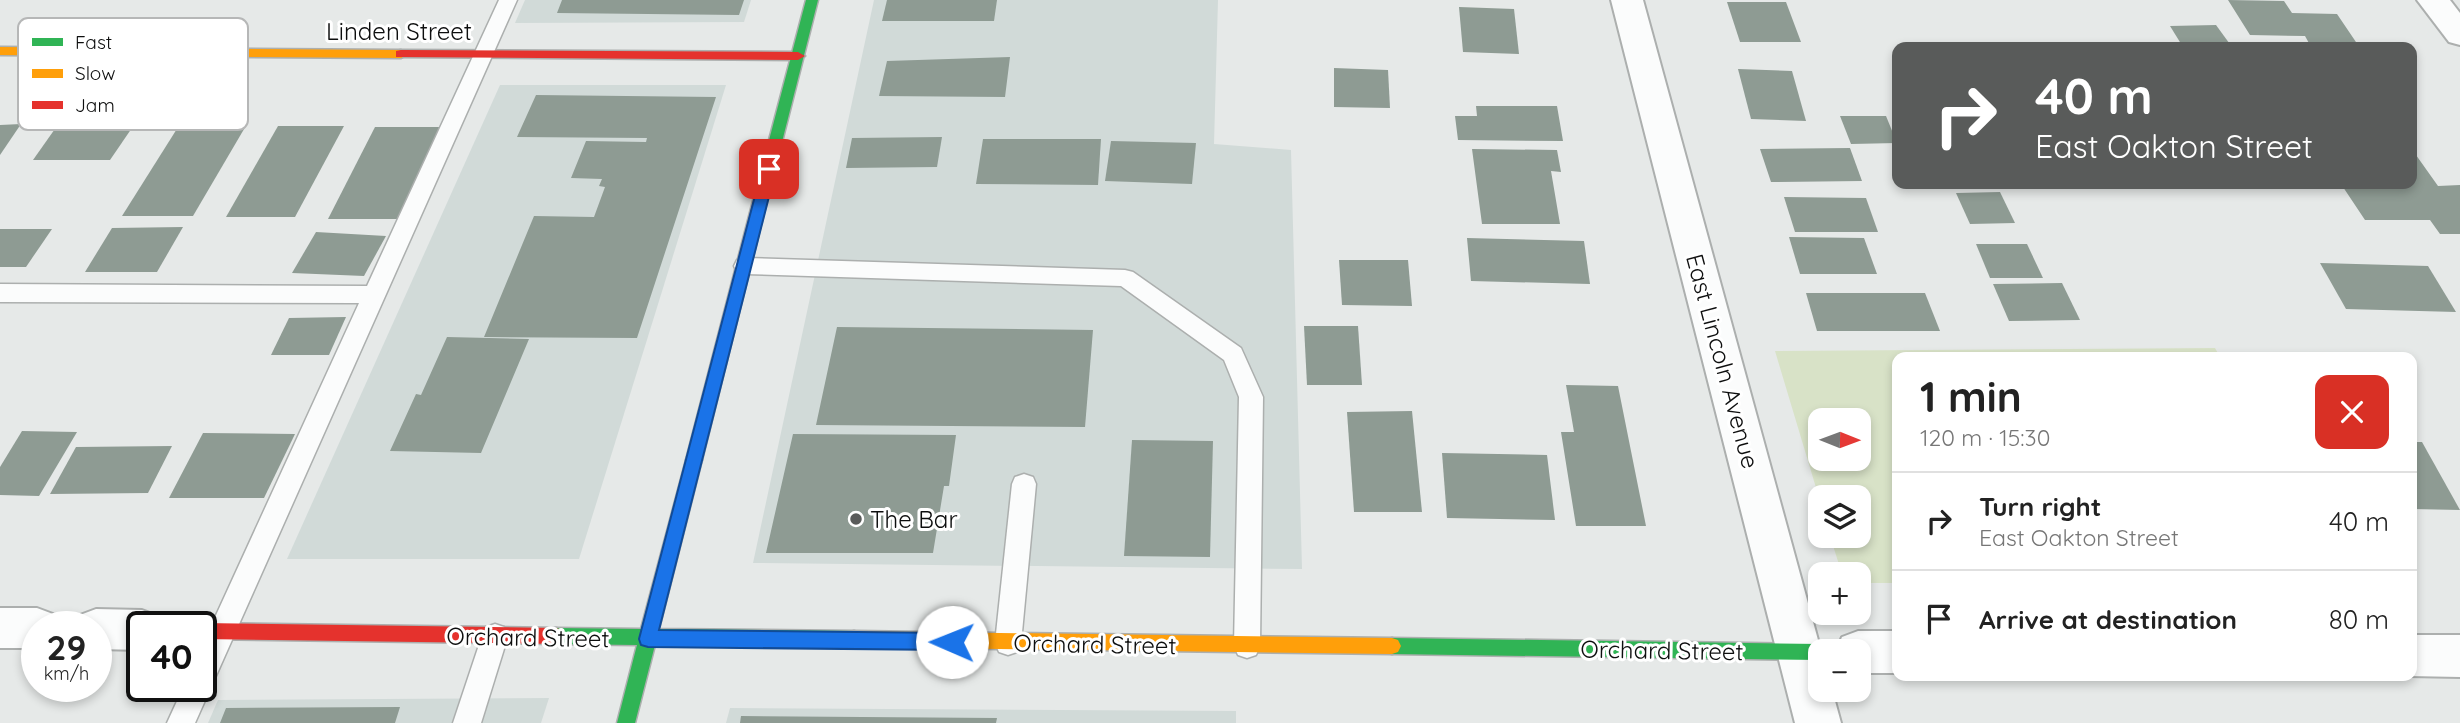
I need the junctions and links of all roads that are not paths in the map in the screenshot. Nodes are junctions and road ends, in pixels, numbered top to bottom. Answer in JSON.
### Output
{"nodes":[{"id":1,"x":508,"y":0,"type":"edge"},
{"id":2,"x":812,"y":0,"type":"edge"},
{"id":3,"x":1627,"y":0,"type":"edge"},
{"id":4,"x":2433,"y":0,"type":"edge"},
{"id":5,"x":2460,"y":34,"type":"edge"},
{"id":6,"x":0,"y":51,"type":"edge"},
{"id":7,"x":18,"y":51,"type":"edge"},
{"id":8,"x":248,"y":53,"type":"edge"},
{"id":9,"x":484,"y":54,"type":"junction"},
{"id":10,"x":798,"y":56,"type":"junction"},
{"id":11,"x":745,"y":266,"type":"junction"},
{"id":12,"x":0,"y":293,"type":"edge"},
{"id":13,"x":374,"y":295,"type":"junction"},
{"id":14,"x":1024,"y":484,"type":"dead end"},
{"id":15,"x":217,"y":621,"type":"edge"},
{"id":16,"x":0,"y":628,"type":"edge"},
{"id":17,"x":21,"y":628,"type":"edge"},
{"id":18,"x":217,"y":631,"type":"edge"},
{"id":19,"x":495,"y":636,"type":"junction"},
{"id":20,"x":648,"y":639,"type":"junction"},
{"id":21,"x":1008,"y":642,"type":"junction"},
{"id":22,"x":1808,"y":645,"type":"edge"},
{"id":23,"x":1247,"y":646,"type":"junction"},
{"id":24,"x":1808,"y":652,"type":"edge"},
{"id":25,"x":1871,"y":652,"type":"edge"},
{"id":26,"x":1892,"y":652,"type":"edge"},
{"id":27,"x":2417,"y":656,"type":"edge"},
{"id":28,"x":2460,"y":656,"type":"edge"},
{"id":29,"x":191,"y":702,"type":"edge"},
{"id":30,"x":1816,"y":702,"type":"edge"},
{"id":31,"x":181,"y":723,"type":"edge"},
{"id":32,"x":467,"y":723,"type":"edge"},
{"id":33,"x":626,"y":723,"type":"edge"},
{"id":34,"x":1818,"y":723,"type":"edge"}],
"edges":[{"from":1,"to":9,"type":"lane"},
{"from":2,"to":10,"type":"street"},
{"from":3,"to":22,"type":"street","name":"East Lincoln Avenue"},
{"from":4,"to":5,"type":"street"},
{"from":6,"to":7,"type":"street","name":"Linden Street"},
{"from":8,"to":9,"type":"street","name":"Linden Street"},
{"from":9,"to":10,"type":"street","name":"Linden Street"},
{"from":9,"to":13,"type":"lane"},
{"from":10,"to":11,"type":"street"},
{"from":11,"to":20,"type":"street"},
{"from":11,"to":23,"type":"lane"},
{"from":12,"to":13,"type":"lane"},
{"from":13,"to":15,"type":"lane"},
{"from":14,"to":21,"type":"lane"},
{"from":16,"to":17,"type":"street"},
{"from":18,"to":19,"type":"street","name":"Orchard Street"},
{"from":19,"to":20,"type":"street","name":"Orchard Street"},
{"from":19,"to":32,"type":"lane"},
{"from":20,"to":21,"type":"street","name":"Orchard Street"},
{"from":20,"to":33,"type":"street"},
{"from":21,"to":23,"type":"street","name":"Orchard Street"},
{"from":23,"to":24,"type":"street","name":"Orchard Street"},
{"from":25,"to":26,"type":"street"},
{"from":27,"to":28,"type":"street"},
{"from":29,"to":31,"type":"lane"},
{"from":30,"to":34,"type":"street","name":"East Lincoln Avenue"}]}
